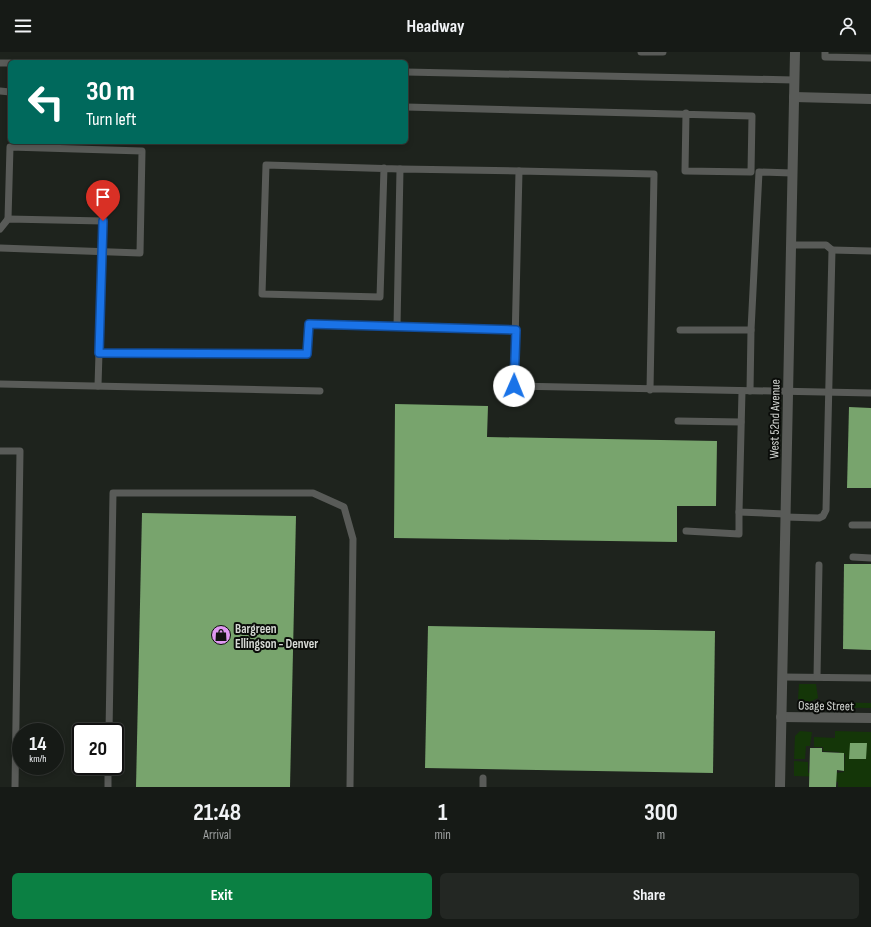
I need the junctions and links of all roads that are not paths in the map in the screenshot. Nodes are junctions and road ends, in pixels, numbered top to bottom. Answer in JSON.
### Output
{"nodes":[{"id":1,"x":641,"y":52,"type":"edge"},
{"id":2,"x":663,"y":52,"type":"edge"},
{"id":3,"x":795,"y":52,"type":"edge"},
{"id":4,"x":825,"y":52,"type":"edge"},
{"id":5,"x":871,"y":58,"type":"edge"},
{"id":6,"x":408,"y":72,"type":"edge"},
{"id":7,"x":794,"y":80,"type":"junction"},
{"id":8,"x":794,"y":97,"type":"junction"},
{"id":9,"x":871,"y":99,"type":"edge"},
{"id":10,"x":408,"y":107,"type":"edge"},
{"id":11,"x":686,"y":114,"type":"junction"},
{"id":12,"x":384,"y":168,"type":"junction"},
{"id":13,"x":400,"y":169,"type":"junction"},
{"id":14,"x":519,"y":171,"type":"junction"},
{"id":15,"x":750,"y":172,"type":"junction"},
{"id":16,"x":759,"y":172,"type":"junction"},
{"id":17,"x":792,"y":173,"type":"junction"},
{"id":18,"x":8,"y":219,"type":"junction"},
{"id":19,"x":0,"y":229,"type":"edge"},
{"id":20,"x":791,"y":244,"type":"junction"},
{"id":21,"x":0,"y":248,"type":"edge"},
{"id":22,"x":832,"y":250,"type":"junction"},
{"id":23,"x":103,"y":251,"type":"junction"},
{"id":24,"x":871,"y":251,"type":"edge"},
{"id":25,"x":397,"y":327,"type":"junction"},
{"id":26,"x":516,"y":330,"type":"junction"},
{"id":27,"x":680,"y":330,"type":"dead end"},
{"id":28,"x":752,"y":330,"type":"junction"},
{"id":29,"x":99,"y":353,"type":"junction"},
{"id":30,"x":0,"y":384,"type":"edge"},
{"id":31,"x":98,"y":386,"type":"junction"},
{"id":32,"x":650,"y":390,"type":"junction"},
{"id":33,"x":320,"y":391,"type":"dead end"},
{"id":34,"x":742,"y":391,"type":"junction"},
{"id":35,"x":750,"y":391,"type":"junction"},
{"id":36,"x":788,"y":392,"type":"junction"},
{"id":37,"x":829,"y":392,"type":"junction"},
{"id":38,"x":871,"y":393,"type":"edge"},
{"id":39,"x":678,"y":421,"type":"dead end"},
{"id":40,"x":742,"y":422,"type":"junction"},
{"id":41,"x":0,"y":451,"type":"edge"},
{"id":42,"x":739,"y":512,"type":"junction"},
{"id":43,"x":785,"y":516,"type":"junction"},
{"id":44,"x":852,"y":525,"type":"dead end"},
{"id":45,"x":871,"y":525,"type":"edge"},
{"id":46,"x":686,"y":531,"type":"dead end"},
{"id":47,"x":852,"y":557,"type":"dead end"},
{"id":48,"x":871,"y":558,"type":"edge"},
{"id":49,"x":820,"y":565,"type":"dead end"},
{"id":50,"x":782,"y":677,"type":"junction"},
{"id":51,"x":817,"y":677,"type":"junction"},
{"id":52,"x":871,"y":678,"type":"edge"},
{"id":53,"x":781,"y":717,"type":"junction"},
{"id":54,"x":871,"y":718,"type":"edge"},
{"id":55,"x":109,"y":723,"type":"edge"},
{"id":56,"x":108,"y":775,"type":"edge"},
{"id":57,"x":483,"y":778,"type":"dead end"},
{"id":58,"x":15,"y":787,"type":"edge"},
{"id":59,"x":108,"y":787,"type":"edge"},
{"id":60,"x":350,"y":787,"type":"edge"},
{"id":61,"x":483,"y":787,"type":"edge"},
{"id":62,"x":780,"y":787,"type":"edge"}],
"edges":[{"from":1,"to":2,"type":"lane"},
{"from":3,"to":7,"type":"street","name":"West 52nd Avenue"},
{"from":4,"to":5,"type":"lane"},
{"from":6,"to":7,"type":"lane"},
{"from":7,"to":8,"type":"street","name":"West 52nd Avenue"},
{"from":8,"to":9,"type":"street"},
{"from":8,"to":17,"type":"street","name":"West 52nd Avenue"},
{"from":10,"to":11,"type":"lane"},
{"from":11,"to":15,"type":"lane"},
{"from":11,"to":15,"type":"lane"},
{"from":12,"to":12,"type":"lane"},
{"from":12,"to":13,"type":"lane"},
{"from":13,"to":14,"type":"lane"},
{"from":13,"to":25,"type":"lane"},
{"from":14,"to":26,"type":"lane"},
{"from":14,"to":32,"type":"lane"},
{"from":15,"to":16,"type":"lane"},
{"from":16,"to":17,"type":"lane"},
{"from":16,"to":28,"type":"lane"},
{"from":17,"to":20,"type":"street","name":"West 52nd Avenue"},
{"from":18,"to":19,"type":"lane"},
{"from":18,"to":23,"type":"lane"},
{"from":18,"to":23,"type":"lane"},
{"from":20,"to":22,"type":"lane"},
{"from":20,"to":36,"type":"street","name":"West 52nd Avenue"},
{"from":21,"to":23,"type":"lane"},
{"from":22,"to":24,"type":"lane"},
{"from":22,"to":37,"type":"lane"},
{"from":23,"to":29,"type":"lane"},
{"from":25,"to":26,"type":"lane"},
{"from":25,"to":29,"type":"lane"},
{"from":26,"to":32,"type":"lane"},
{"from":27,"to":28,"type":"lane"},
{"from":28,"to":35,"type":"lane"},
{"from":29,"to":31,"type":"lane"},
{"from":30,"to":31,"type":"lane"},
{"from":31,"to":33,"type":"lane"},
{"from":32,"to":34,"type":"lane"},
{"from":34,"to":35,"type":"lane"},
{"from":34,"to":40,"type":"lane"},
{"from":35,"to":36,"type":"lane"},
{"from":36,"to":37,"type":"lane"},
{"from":36,"to":43,"type":"street","name":"West 52nd Avenue"},
{"from":37,"to":38,"type":"lane"},
{"from":37,"to":43,"type":"lane"},
{"from":39,"to":40,"type":"lane"},
{"from":40,"to":42,"type":"lane"},
{"from":41,"to":58,"type":"lane"},
{"from":42,"to":43,"type":"lane"},
{"from":42,"to":46,"type":"lane"},
{"from":43,"to":50,"type":"street","name":"West 52nd Avenue"},
{"from":44,"to":45,"type":"lane"},
{"from":47,"to":48,"type":"lane"},
{"from":49,"to":51,"type":"lane"},
{"from":50,"to":51,"type":"lane"},
{"from":50,"to":53,"type":"street","name":"West 52nd Avenue"},
{"from":51,"to":52,"type":"lane"},
{"from":53,"to":54,"type":"street","name":"Osage Street"},
{"from":53,"to":62,"type":"street","name":"West 52nd Avenue"},
{"from":55,"to":60,"type":"lane"},
{"from":56,"to":59,"type":"lane"},
{"from":57,"to":61,"type":"lane"}]}
